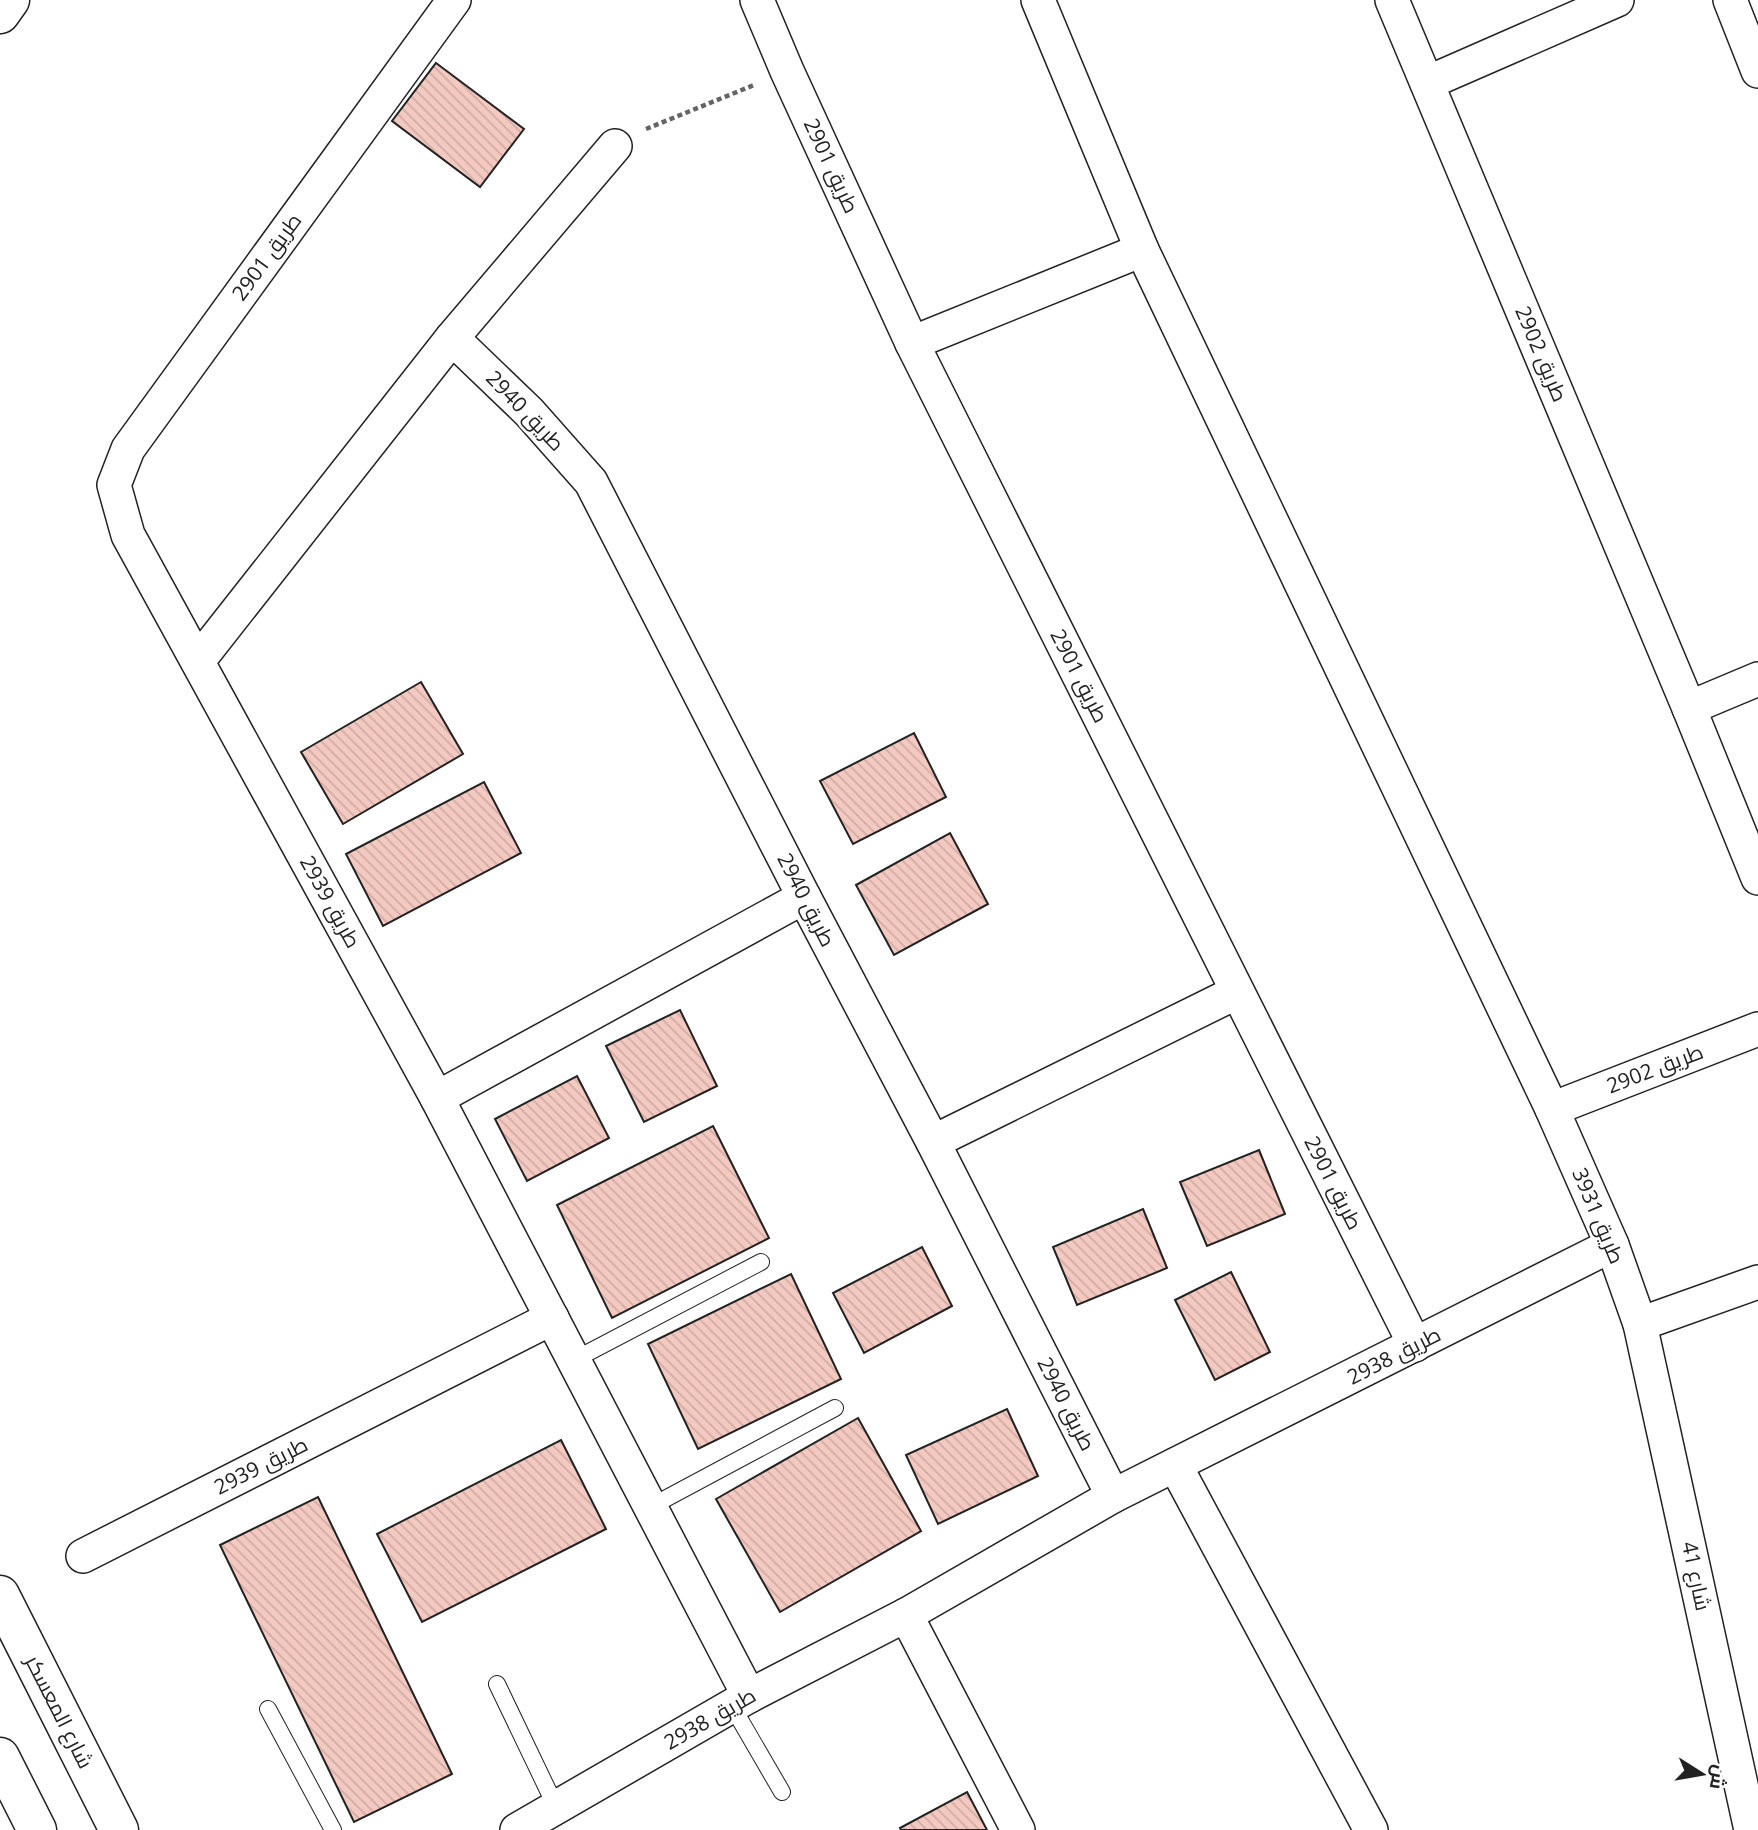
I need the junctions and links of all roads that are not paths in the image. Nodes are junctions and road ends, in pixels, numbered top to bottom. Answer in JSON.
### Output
{"nodes":[{"id":1,"x":10,"y":0,"type":"edge"},
{"id":2,"x":454,"y":0,"type":"edge"},
{"id":3,"x":757,"y":0,"type":"edge"},
{"id":4,"x":1038,"y":0,"type":"edge"},
{"id":5,"x":1392,"y":0,"type":"edge"},
{"id":6,"x":1617,"y":0,"type":"edge"},
{"id":7,"x":1730,"y":0,"type":"edge"},
{"id":8,"x":0,"y":14,"type":"edge"},
{"id":9,"x":1758,"y":71,"type":"edge"},
{"id":10,"x":1427,"y":83,"type":"junction"},
{"id":11,"x":615,"y":146,"type":"road end"},
{"id":12,"x":1142,"y":250,"type":"junction"},
{"id":13,"x":452,"y":338,"type":"junction"},
{"id":14,"x":912,"y":343,"type":"junction"},
{"id":15,"x":114,"y":485,"type":"joint"},
{"id":16,"x":198,"y":661,"type":"junction"},
{"id":17,"x":1758,"y":679,"type":"edge"},
{"id":18,"x":1689,"y":708,"type":"junction"},
{"id":19,"x":1758,"y":878,"type":"edge"},
{"id":20,"x":804,"y":897,"type":"junction"},
{"id":21,"x":1237,"y":992,"type":"junction"},
{"id":22,"x":1758,"y":1029,"type":"edge"},
{"id":23,"x":437,"y":1098,"type":"junction"},
{"id":24,"x":1552,"y":1109,"type":"junction"},
{"id":25,"x":933,"y":1142,"type":"junction"},
{"id":26,"x":1612,"y":1245,"type":"junction"},
{"id":27,"x":761,"y":1262,"type":"dead end"},
{"id":28,"x":1758,"y":1282,"type":"edge"},
{"id":29,"x":552,"y":1318,"type":"junction"},
{"id":30,"x":1640,"y":1324,"type":"junction"},
{"id":31,"x":1415,"y":1345,"type":"junction"},
{"id":32,"x":574,"y":1360,"type":"junction"},
{"id":33,"x":835,"y":1408,"type":"dead end"},
{"id":34,"x":1175,"y":1465,"type":"junction"},
{"id":35,"x":1113,"y":1496,"type":"junction"},
{"id":36,"x":650,"y":1507,"type":"junction"},
{"id":37,"x":83,"y":1556,"type":"dead end"},
{"id":38,"x":0,"y":1595,"type":"edge"},
{"id":39,"x":906,"y":1615,"type":"junction"},
{"id":40,"x":497,"y":1684,"type":"dead end"},
{"id":41,"x":740,"y":1701,"type":"junction"},
{"id":42,"x":268,"y":1709,"type":"dead end"},
{"id":43,"x":0,"y":1757,"type":"edge"},
{"id":44,"x":782,"y":1792,"type":"dead end"},
{"id":45,"x":556,"y":1807,"type":"junction"},
{"id":46,"x":1749,"y":1829,"type":"edge"},
{"id":47,"x":37,"y":1830,"type":"edge"},
{"id":48,"x":119,"y":1830,"type":"edge"},
{"id":49,"x":333,"y":1830,"type":"edge"},
{"id":50,"x":517,"y":1830,"type":"edge"},
{"id":51,"x":1018,"y":1830,"type":"edge"},
{"id":52,"x":1371,"y":1830,"type":"edge"}],
"edges":[{"from":1,"to":8,"type":"main road"},
{"from":2,"to":15,"type":"street","name":"طريق 2901"},
{"from":3,"to":14,"type":"street","name":"طريق 2901"},
{"from":4,"to":12,"type":"street"},
{"from":5,"to":10,"type":"street","name":"طريق 2902"},
{"from":6,"to":10,"type":"street"},
{"from":7,"to":9,"type":"street"},
{"from":10,"to":18,"type":"street","name":"طريق 2902"},
{"from":11,"to":13,"type":"street"},
{"from":12,"to":14,"type":"street"},
{"from":12,"to":24,"type":"street"},
{"from":13,"to":16,"type":"street"},
{"from":13,"to":20,"type":"street","name":"طريق 2940"},
{"from":14,"to":21,"type":"street","name":"طريق 2901"},
{"from":15,"to":16,"type":"street","name":"طريق 2939"},
{"from":16,"to":23,"type":"street","name":"طريق 2939"},
{"from":17,"to":18,"type":"street"},
{"from":18,"to":19,"type":"street","name":"طريق 2902"},
{"from":20,"to":23,"type":"street"},
{"from":20,"to":25,"type":"street","name":"طريق 2940"},
{"from":21,"to":25,"type":"street"},
{"from":21,"to":31,"type":"street","name":"طريق 2901"},
{"from":22,"to":24,"type":"street","name":"طريق 2902"},
{"from":23,"to":29,"type":"street","name":"طريق 2939"},
{"from":24,"to":26,"type":"street","name":"طريق 3931"},
{"from":25,"to":35,"type":"street","name":"طريق 2940"},
{"from":26,"to":30,"type":"street","name":"طريق 3931"},
{"from":26,"to":31,"type":"street","name":"طريق 2938"},
{"from":27,"to":32,"type":"lane"},
{"from":28,"to":30,"type":"street"},
{"from":29,"to":32,"type":"street","name":"طريق 2939"},
{"from":29,"to":37,"type":"street","name":"طريق 2939"},
{"from":30,"to":46,"type":"street","name":"شارع 41"},
{"from":31,"to":34,"type":"street","name":"طريق 2938"},
{"from":32,"to":36,"type":"street","name":"طريق 2939"},
{"from":33,"to":36,"type":"lane"},
{"from":34,"to":35,"type":"street","name":"طريق 2938"},
{"from":34,"to":52,"type":"street"},
{"from":35,"to":39,"type":"street","name":"طريق 2938"},
{"from":36,"to":41,"type":"street","name":"طريق 2939"},
{"from":38,"to":48,"type":"main road","name":"شارع المعسكر"},
{"from":39,"to":41,"type":"street","name":"طريق 2938"},
{"from":39,"to":51,"type":"street"},
{"from":40,"to":45,"type":"lane"},
{"from":41,"to":44,"type":"lane"},
{"from":41,"to":45,"type":"street","name":"طريق 2938"},
{"from":42,"to":49,"type":"lane"},
{"from":43,"to":47,"type":"main road"},
{"from":45,"to":50,"type":"street","name":"طريق 2938"}]}
